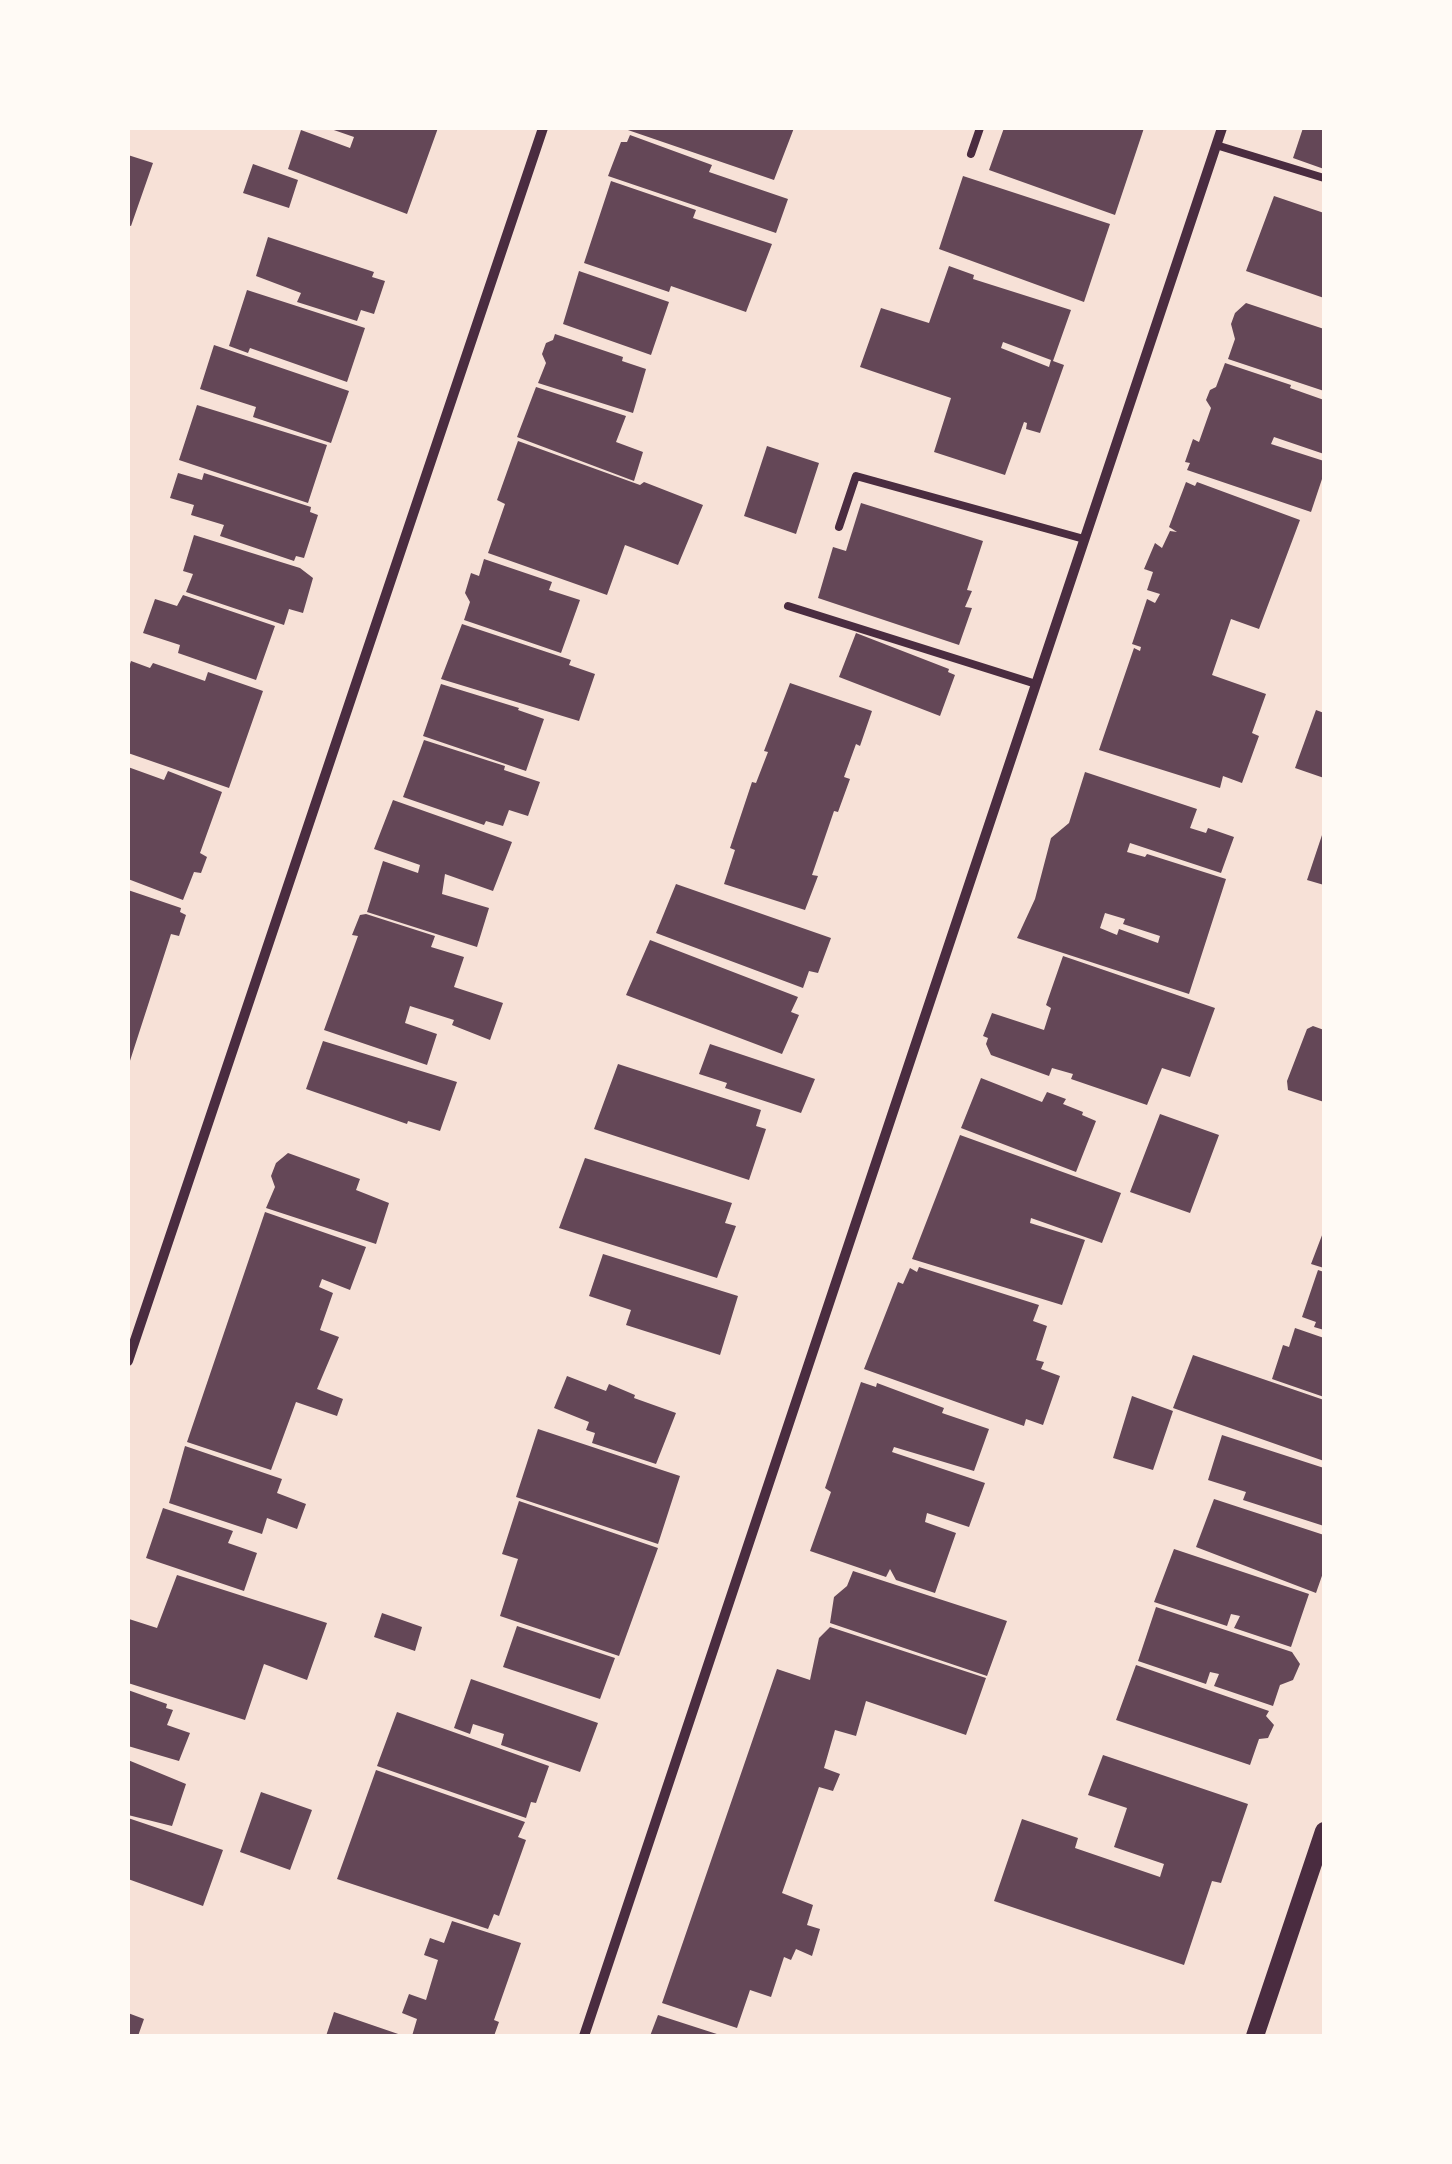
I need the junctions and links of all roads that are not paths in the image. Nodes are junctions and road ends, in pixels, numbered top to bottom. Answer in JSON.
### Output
{"nodes":[{"id":1,"x":544,"y":128,"type":"edge"},
{"id":2,"x":980,"y":128,"type":"edge"},
{"id":3,"x":1222,"y":128,"type":"edge"},
{"id":4,"x":1216,"y":144,"type":"junction"},
{"id":5,"x":971,"y":154,"type":"dead end"},
{"id":6,"x":1324,"y":178,"type":"edge"},
{"id":7,"x":839,"y":528,"type":"dead end"},
{"id":8,"x":1084,"y":539,"type":"junction"},
{"id":9,"x":788,"y":606,"type":"dead end"},
{"id":10,"x":1036,"y":684,"type":"junction"},
{"id":11,"x":128,"y":1361,"type":"edge"},
{"id":12,"x":1324,"y":1831,"type":"edge"},
{"id":13,"x":584,"y":2036,"type":"edge"},
{"id":14,"x":1255,"y":2036,"type":"edge"}],
"edges":[{"from":1,"to":11,"type":"street"},
{"from":2,"to":5,"type":"lane"},
{"from":3,"to":4,"type":"street"},
{"from":4,"to":6,"type":"lane"},
{"from":4,"to":8,"type":"street"},
{"from":7,"to":8,"type":"lane"},
{"from":8,"to":10,"type":"street"},
{"from":9,"to":10,"type":"lane"},
{"from":10,"to":13,"type":"street"},
{"from":12,"to":14,"type":"street"}]}
